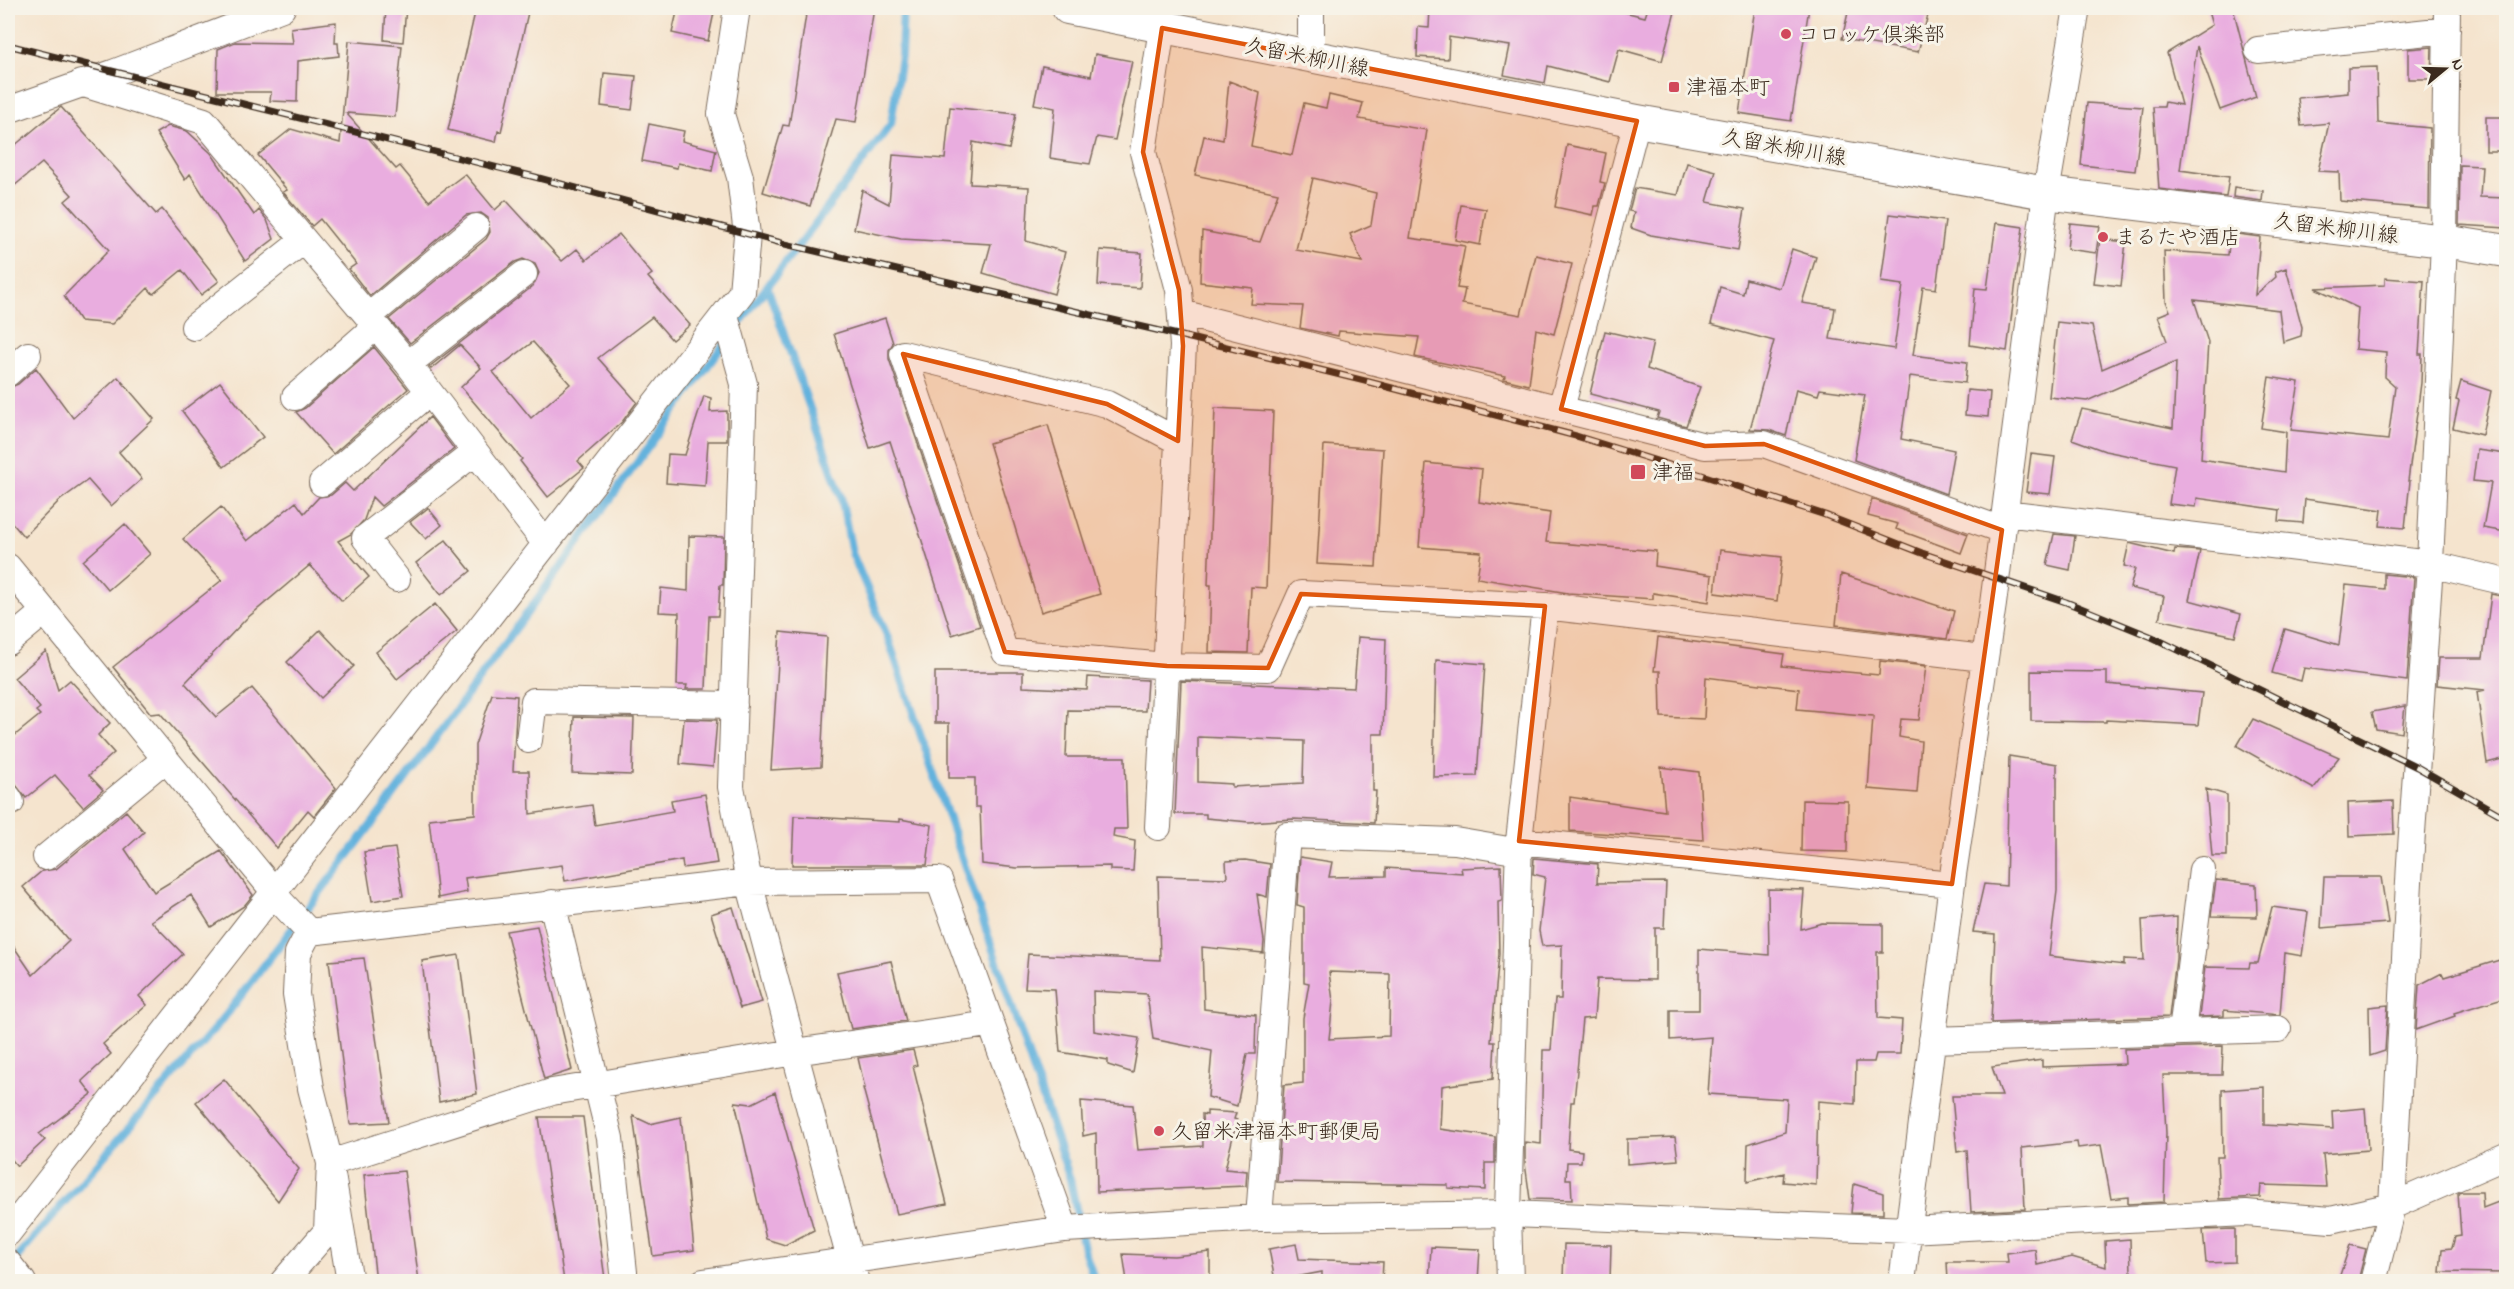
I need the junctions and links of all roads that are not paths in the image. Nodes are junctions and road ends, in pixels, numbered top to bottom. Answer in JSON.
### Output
{"nodes":[{"id":1,"x":282,"y":8,"type":"edge"},
{"id":2,"x":737,"y":8,"type":"edge"},
{"id":3,"x":1068,"y":8,"type":"edge"},
{"id":4,"x":1311,"y":8,"type":"edge"},
{"id":5,"x":2077,"y":8,"type":"edge"},
{"id":6,"x":2447,"y":19,"type":"edge"},
{"id":7,"x":1162,"y":28,"type":"junction"},
{"id":8,"x":2258,"y":50,"type":"dead end"},
{"id":9,"x":1311,"y":58,"type":"junction"},
{"id":10,"x":81,"y":83,"type":"junction"},
{"id":11,"x":8,"y":110,"type":"edge"},
{"id":12,"x":1637,"y":121,"type":"junction"},
{"id":13,"x":2046,"y":193,"type":"junction"},
{"id":14,"x":476,"y":227,"type":"dead end"},
{"id":15,"x":304,"y":240,"type":"junction"},
{"id":16,"x":2444,"y":241,"type":"junction"},
{"id":17,"x":2506,"y":251,"type":"edge"},
{"id":18,"x":524,"y":273,"type":"dead end"},
{"id":19,"x":1181,"y":313,"type":"junction"},
{"id":20,"x":725,"y":315,"type":"junction"},
{"id":21,"x":372,"y":322,"type":"junction"},
{"id":22,"x":195,"y":327,"type":"dead end"},
{"id":23,"x":28,"y":355,"type":"dead end"},
{"id":24,"x":408,"y":364,"type":"junction"},
{"id":25,"x":8,"y":373,"type":"edge"},
{"id":26,"x":429,"y":392,"type":"junction"},
{"id":27,"x":295,"y":397,"type":"dead end"},
{"id":28,"x":1561,"y":409,"type":"junction"},
{"id":29,"x":1178,"y":441,"type":"junction"},
{"id":30,"x":475,"y":452,"type":"junction"},
{"id":31,"x":322,"y":483,"type":"dead end"},
{"id":32,"x":2003,"y":521,"type":"junction"},
{"id":33,"x":546,"y":544,"type":"junction"},
{"id":34,"x":2430,"y":564,"type":"junction"},
{"id":35,"x":8,"y":567,"type":"edge"},
{"id":36,"x":397,"y":579,"type":"dead end"},
{"id":37,"x":2506,"y":582,"type":"edge"},
{"id":38,"x":1545,"y":606,"type":"junction"},
{"id":39,"x":44,"y":612,"type":"junction"},
{"id":40,"x":8,"y":642,"type":"edge"},
{"id":41,"x":1983,"y":658,"type":"junction"},
{"id":42,"x":1167,"y":666,"type":"junction"},
{"id":43,"x":734,"y":705,"type":"junction"},
{"id":44,"x":529,"y":740,"type":"dead end"},
{"id":45,"x":165,"y":759,"type":"junction"},
{"id":46,"x":1158,"y":827,"type":"dead end"},
{"id":47,"x":1519,"y":846,"type":"junction"},
{"id":48,"x":46,"y":857,"type":"dead end"},
{"id":49,"x":2202,"y":870,"type":"dead end"},
{"id":50,"x":749,"y":882,"type":"junction"},
{"id":51,"x":1952,"y":884,"type":"junction"},
{"id":52,"x":275,"y":895,"type":"junction"},
{"id":53,"x":552,"y":903,"type":"junction"},
{"id":54,"x":309,"y":932,"type":"junction"},
{"id":55,"x":989,"y":1024,"type":"junction"},
{"id":56,"x":2278,"y":1029,"type":"dead end"},
{"id":57,"x":2182,"y":1032,"type":"junction"},
{"id":58,"x":1932,"y":1040,"type":"junction"},
{"id":59,"x":795,"y":1052,"type":"junction"},
{"id":60,"x":598,"y":1085,"type":"junction"},
{"id":61,"x":2506,"y":1156,"type":"edge"},
{"id":62,"x":330,"y":1163,"type":"junction"},
{"id":63,"x":2392,"y":1206,"type":"junction"},
{"id":64,"x":1508,"y":1214,"type":"junction"},
{"id":65,"x":1258,"y":1218,"type":"junction"},
{"id":66,"x":1065,"y":1229,"type":"junction"},
{"id":67,"x":1908,"y":1230,"type":"junction"},
{"id":68,"x":8,"y":1233,"type":"edge"},
{"id":69,"x":8,"y":1263,"type":"edge"},
{"id":70,"x":852,"y":1271,"type":"edge"},
{"id":71,"x":23,"y":1281,"type":"edge"},
{"id":72,"x":283,"y":1281,"type":"edge"},
{"id":73,"x":350,"y":1281,"type":"edge"},
{"id":74,"x":625,"y":1281,"type":"edge"},
{"id":75,"x":703,"y":1281,"type":"edge"},
{"id":76,"x":1510,"y":1281,"type":"edge"},
{"id":77,"x":1902,"y":1281,"type":"edge"},
{"id":78,"x":2373,"y":1281,"type":"edge"}],
"edges":[{"from":1,"to":10,"type":"street"},
{"from":2,"to":20,"type":"street"},
{"from":3,"to":7,"type":"main road","name":"久留米柳川線"},
{"from":4,"to":9,"type":"street"},
{"from":5,"to":13,"type":"street"},
{"from":6,"to":8,"type":"street"},
{"from":6,"to":16,"type":"street"},
{"from":7,"to":9,"type":"main road","name":"久留米柳川線"},
{"from":7,"to":19,"type":"street"},
{"from":9,"to":12,"type":"main road","name":"久留米柳川線"},
{"from":10,"to":11,"type":"street"},
{"from":10,"to":15,"type":"street"},
{"from":12,"to":13,"type":"main road","name":"久留米柳川線"},
{"from":12,"to":28,"type":"street"},
{"from":13,"to":16,"type":"main road","name":"久留米柳川線"},
{"from":13,"to":32,"type":"street"},
{"from":14,"to":21,"type":"street"},
{"from":15,"to":21,"type":"street"},
{"from":15,"to":22,"type":"street"},
{"from":16,"to":17,"type":"main road","name":"久留米柳川線"},
{"from":16,"to":34,"type":"street"},
{"from":18,"to":24,"type":"street"},
{"from":19,"to":28,"type":"street"},
{"from":19,"to":29,"type":"street"},
{"from":20,"to":33,"type":"street"},
{"from":20,"to":43,"type":"street"},
{"from":21,"to":24,"type":"street"},
{"from":21,"to":27,"type":"street"},
{"from":23,"to":25,"type":"street"},
{"from":24,"to":26,"type":"street"},
{"from":26,"to":30,"type":"street"},
{"from":26,"to":31,"type":"street"},
{"from":28,"to":32,"type":"street"},
{"from":29,"to":42,"type":"street"},
{"from":29,"to":42,"type":"street"},
{"from":30,"to":33,"type":"street"},
{"from":30,"to":36,"type":"street"},
{"from":32,"to":34,"type":"street"},
{"from":32,"to":41,"type":"street"},
{"from":33,"to":52,"type":"street"},
{"from":34,"to":37,"type":"street"},
{"from":34,"to":63,"type":"street"},
{"from":35,"to":39,"type":"street"},
{"from":38,"to":41,"type":"street"},
{"from":38,"to":42,"type":"street"},
{"from":38,"to":47,"type":"street"},
{"from":39,"to":40,"type":"street"},
{"from":39,"to":45,"type":"street"},
{"from":41,"to":51,"type":"street"},
{"from":42,"to":46,"type":"street"},
{"from":43,"to":44,"type":"street"},
{"from":43,"to":50,"type":"street"},
{"from":45,"to":48,"type":"street"},
{"from":45,"to":52,"type":"street"},
{"from":47,"to":51,"type":"street"},
{"from":47,"to":64,"type":"street"},
{"from":47,"to":65,"type":"street"},
{"from":49,"to":57,"type":"street"},
{"from":50,"to":53,"type":"street"},
{"from":50,"to":55,"type":"street"},
{"from":50,"to":59,"type":"street"},
{"from":51,"to":58,"type":"street"},
{"from":52,"to":54,"type":"street"},
{"from":52,"to":68,"type":"street"},
{"from":53,"to":54,"type":"street"},
{"from":53,"to":60,"type":"street"},
{"from":54,"to":62,"type":"street"},
{"from":55,"to":59,"type":"street"},
{"from":55,"to":66,"type":"street"},
{"from":56,"to":57,"type":"street"},
{"from":57,"to":58,"type":"street"},
{"from":58,"to":67,"type":"street"},
{"from":59,"to":60,"type":"street"},
{"from":59,"to":70,"type":"street"},
{"from":60,"to":62,"type":"street"},
{"from":60,"to":74,"type":"street"},
{"from":61,"to":63,"type":"street"},
{"from":62,"to":72,"type":"street"},
{"from":62,"to":73,"type":"street"},
{"from":63,"to":67,"type":"street"},
{"from":63,"to":78,"type":"street"},
{"from":64,"to":65,"type":"street"},
{"from":64,"to":67,"type":"street"},
{"from":64,"to":76,"type":"street"},
{"from":65,"to":66,"type":"street"},
{"from":66,"to":70,"type":"street"},
{"from":67,"to":77,"type":"street"},
{"from":69,"to":71,"type":"street"},
{"from":70,"to":75,"type":"street"}]}
